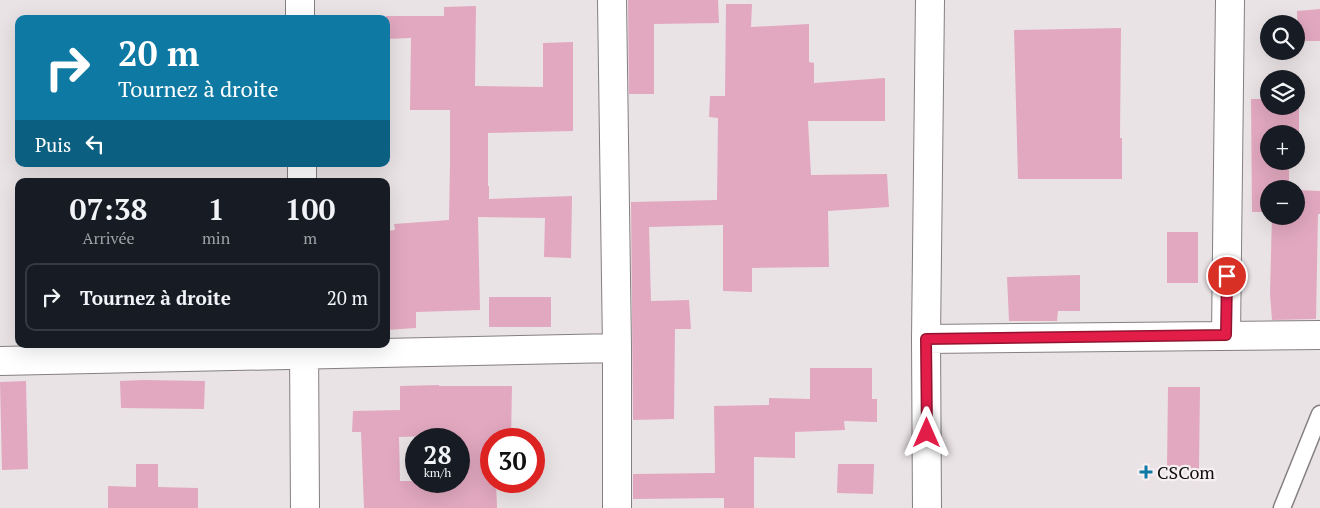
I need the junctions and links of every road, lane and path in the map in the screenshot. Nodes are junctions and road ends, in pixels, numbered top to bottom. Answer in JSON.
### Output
{"nodes":[{"id":1,"x":300,"y":0,"type":"edge"},
{"id":2,"x":612,"y":0,"type":"edge"},
{"id":3,"x":930,"y":0,"type":"edge"},
{"id":4,"x":1230,"y":0,"type":"edge"},
{"id":5,"x":300,"y":15,"type":"edge"},
{"id":6,"x":1320,"y":334,"type":"edge"},
{"id":7,"x":1226,"y":335,"type":"junction"},
{"id":8,"x":926,"y":339,"type":"junction"},
{"id":9,"x":617,"y":348,"type":"junction"},
{"id":10,"x":304,"y":349,"type":"edge"},
{"id":11,"x":0,"y":361,"type":"edge"},
{"id":12,"x":1320,"y":414,"type":"edge"},
{"id":13,"x":304,"y":508,"type":"edge"},
{"id":14,"x":617,"y":508,"type":"edge"},
{"id":15,"x":927,"y":508,"type":"edge"},
{"id":16,"x":1282,"y":508,"type":"edge"}],
"edges":[{"from":1,"to":5,"type":"street"},
{"from":2,"to":9,"type":"street"},
{"from":3,"to":8,"type":"street"},
{"from":4,"to":7,"type":"street"},
{"from":6,"to":7,"type":"street"},
{"from":7,"to":8,"type":"street"},
{"from":8,"to":15,"type":"street"},
{"from":9,"to":10,"type":"street"},
{"from":9,"to":14,"type":"street"},
{"from":10,"to":11,"type":"street"},
{"from":10,"to":13,"type":"street"},
{"from":12,"to":16,"type":"lane"}]}
